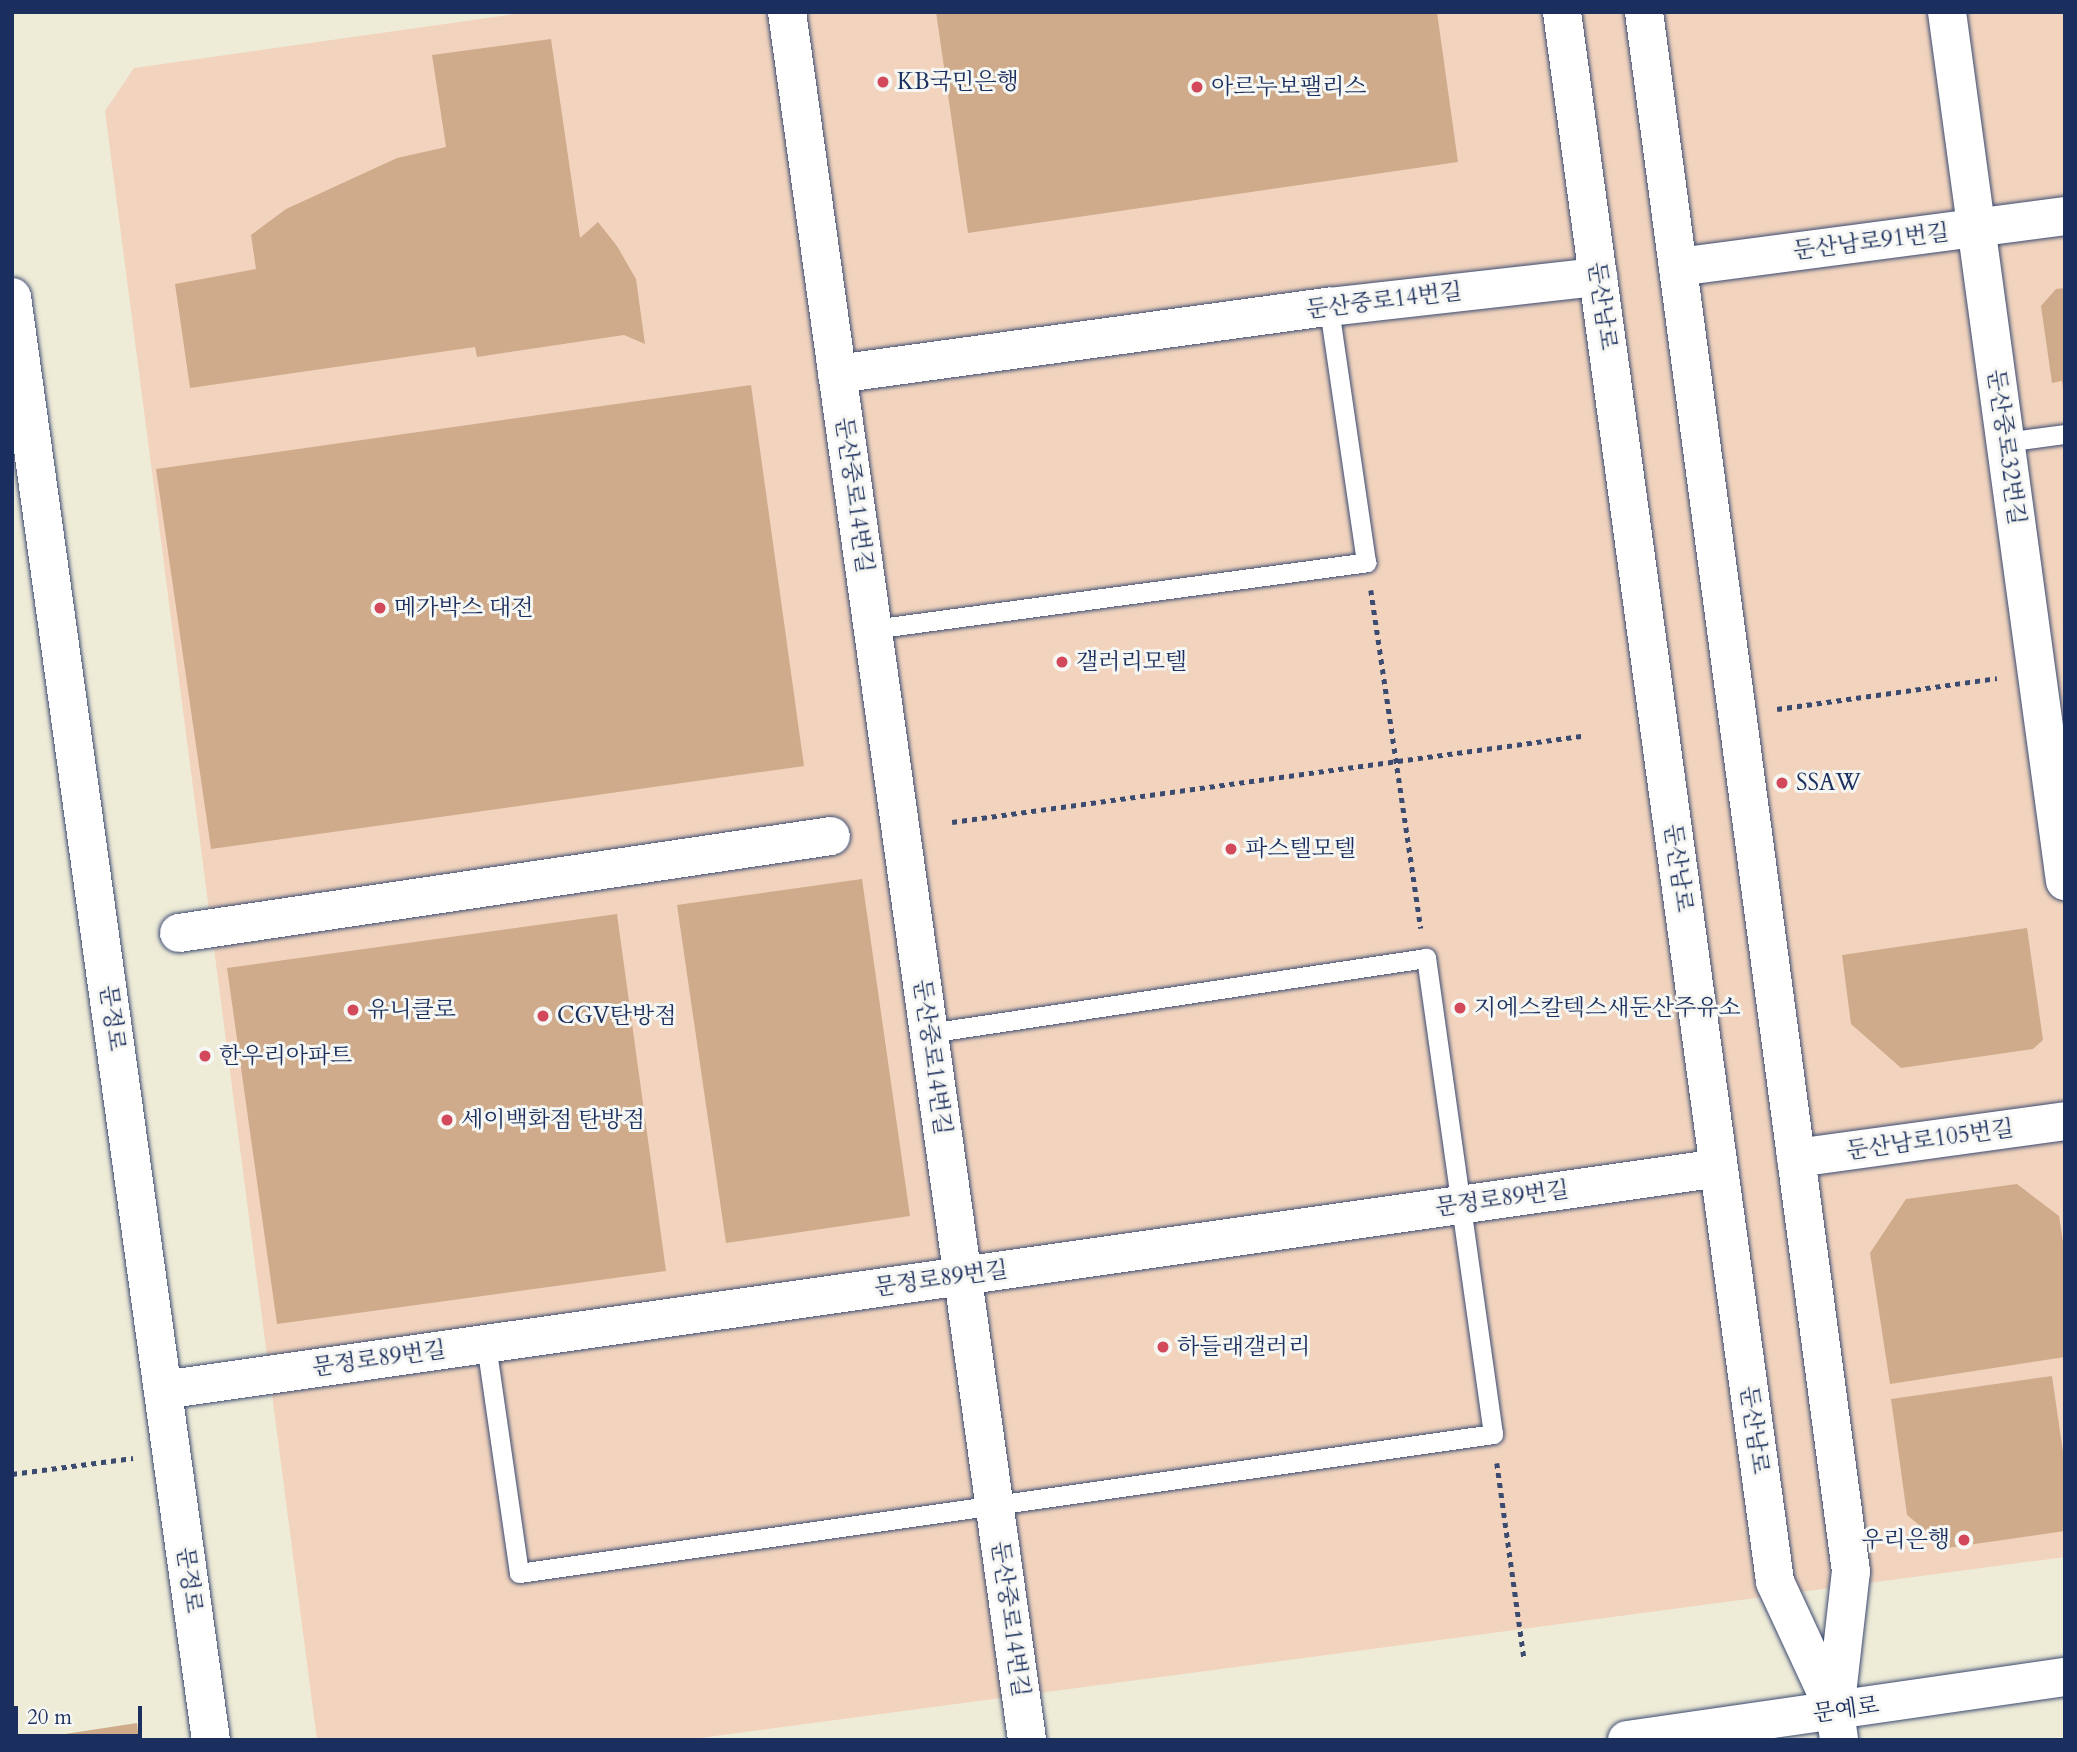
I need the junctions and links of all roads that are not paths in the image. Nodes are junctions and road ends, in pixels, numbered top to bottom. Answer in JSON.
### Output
{"nodes":[{"id":1,"x":787,"y":12,"type":"edge"},
{"id":2,"x":1562,"y":12,"type":"edge"},
{"id":3,"x":1644,"y":12,"type":"edge"},
{"id":4,"x":1947,"y":12,"type":"edge"},
{"id":5,"x":2065,"y":216,"type":"edge"},
{"id":6,"x":1976,"y":228,"type":"junction"},
{"id":7,"x":1678,"y":267,"type":"junction"},
{"id":8,"x":1598,"y":277,"type":"junction"},
{"id":9,"x":12,"y":297,"type":"edge"},
{"id":10,"x":1328,"y":307,"type":"junction"},
{"id":11,"x":837,"y":374,"type":"junction"},
{"id":12,"x":18,"y":383,"type":"edge"},
{"id":13,"x":2065,"y":434,"type":"edge"},
{"id":14,"x":2005,"y":442,"type":"junction"},
{"id":15,"x":873,"y":629,"type":"junction"},
{"id":16,"x":831,"y":836,"type":"dead end"},
{"id":17,"x":2065,"y":881,"type":"edge"},
{"id":18,"x":179,"y":933,"type":"dead end"},
{"id":19,"x":929,"y":1033,"type":"junction"},
{"id":20,"x":2065,"y":1121,"type":"edge"},
{"id":21,"x":1796,"y":1158,"type":"junction"},
{"id":22,"x":1718,"y":1168,"type":"junction"},
{"id":23,"x":1462,"y":1204,"type":"junction"},
{"id":24,"x":963,"y":1276,"type":"junction"},
{"id":25,"x":486,"y":1344,"type":"junction"},
{"id":26,"x":163,"y":1390,"type":"junction"},
{"id":27,"x":994,"y":1504,"type":"junction"},
{"id":28,"x":2065,"y":1677,"type":"edge"},
{"id":29,"x":1837,"y":1726,"type":"edge"},
{"id":30,"x":211,"y":1740,"type":"edge"},
{"id":31,"x":1027,"y":1740,"type":"edge"},
{"id":32,"x":1627,"y":1740,"type":"edge"}],
"edges":[{"from":1,"to":11,"type":"street","name":"둔산중로14번길"},
{"from":2,"to":8,"type":"street","name":"둔산남로"},
{"from":3,"to":7,"type":"street"},
{"from":4,"to":6,"type":"street","name":"둔산중로32번길"},
{"from":5,"to":6,"type":"street","name":"둔산남로91번길"},
{"from":6,"to":7,"type":"street","name":"둔산남로91번길"},
{"from":6,"to":14,"type":"street","name":"둔산중로32번길"},
{"from":7,"to":21,"type":"street"},
{"from":8,"to":10,"type":"street","name":"둔산중로14번길"},
{"from":8,"to":22,"type":"street","name":"둔산남로"},
{"from":9,"to":12,"type":"street","name":"문정로"},
{"from":10,"to":11,"type":"street","name":"둔산중로14번길"},
{"from":10,"to":15,"type":"lane"},
{"from":11,"to":15,"type":"street","name":"둔산중로14번길"},
{"from":12,"to":26,"type":"street","name":"문정로"},
{"from":13,"to":14,"type":"lane"},
{"from":14,"to":17,"type":"street","name":"둔산중로32번길"},
{"from":15,"to":19,"type":"street","name":"둔산중로14번길"},
{"from":16,"to":18,"type":"street"},
{"from":19,"to":23,"type":"lane"},
{"from":19,"to":24,"type":"street","name":"둔산중로14번길"},
{"from":20,"to":21,"type":"street","name":"둔산남로105번길"},
{"from":21,"to":29,"type":"street"},
{"from":22,"to":23,"type":"street","name":"문정로89번길"},
{"from":22,"to":29,"type":"street","name":"둔산남로"},
{"from":23,"to":24,"type":"street","name":"문정로89번길"},
{"from":23,"to":27,"type":"lane"},
{"from":24,"to":25,"type":"street","name":"문정로89번길"},
{"from":24,"to":27,"type":"street","name":"둔산중로14번길"},
{"from":25,"to":26,"type":"street","name":"문정로89번길"},
{"from":25,"to":27,"type":"lane"},
{"from":26,"to":30,"type":"street","name":"문정로"},
{"from":27,"to":31,"type":"street","name":"둔산중로14번길"},
{"from":28,"to":29,"type":"street","name":"문예로"},
{"from":29,"to":32,"type":"street","name":"문예로"}]}
